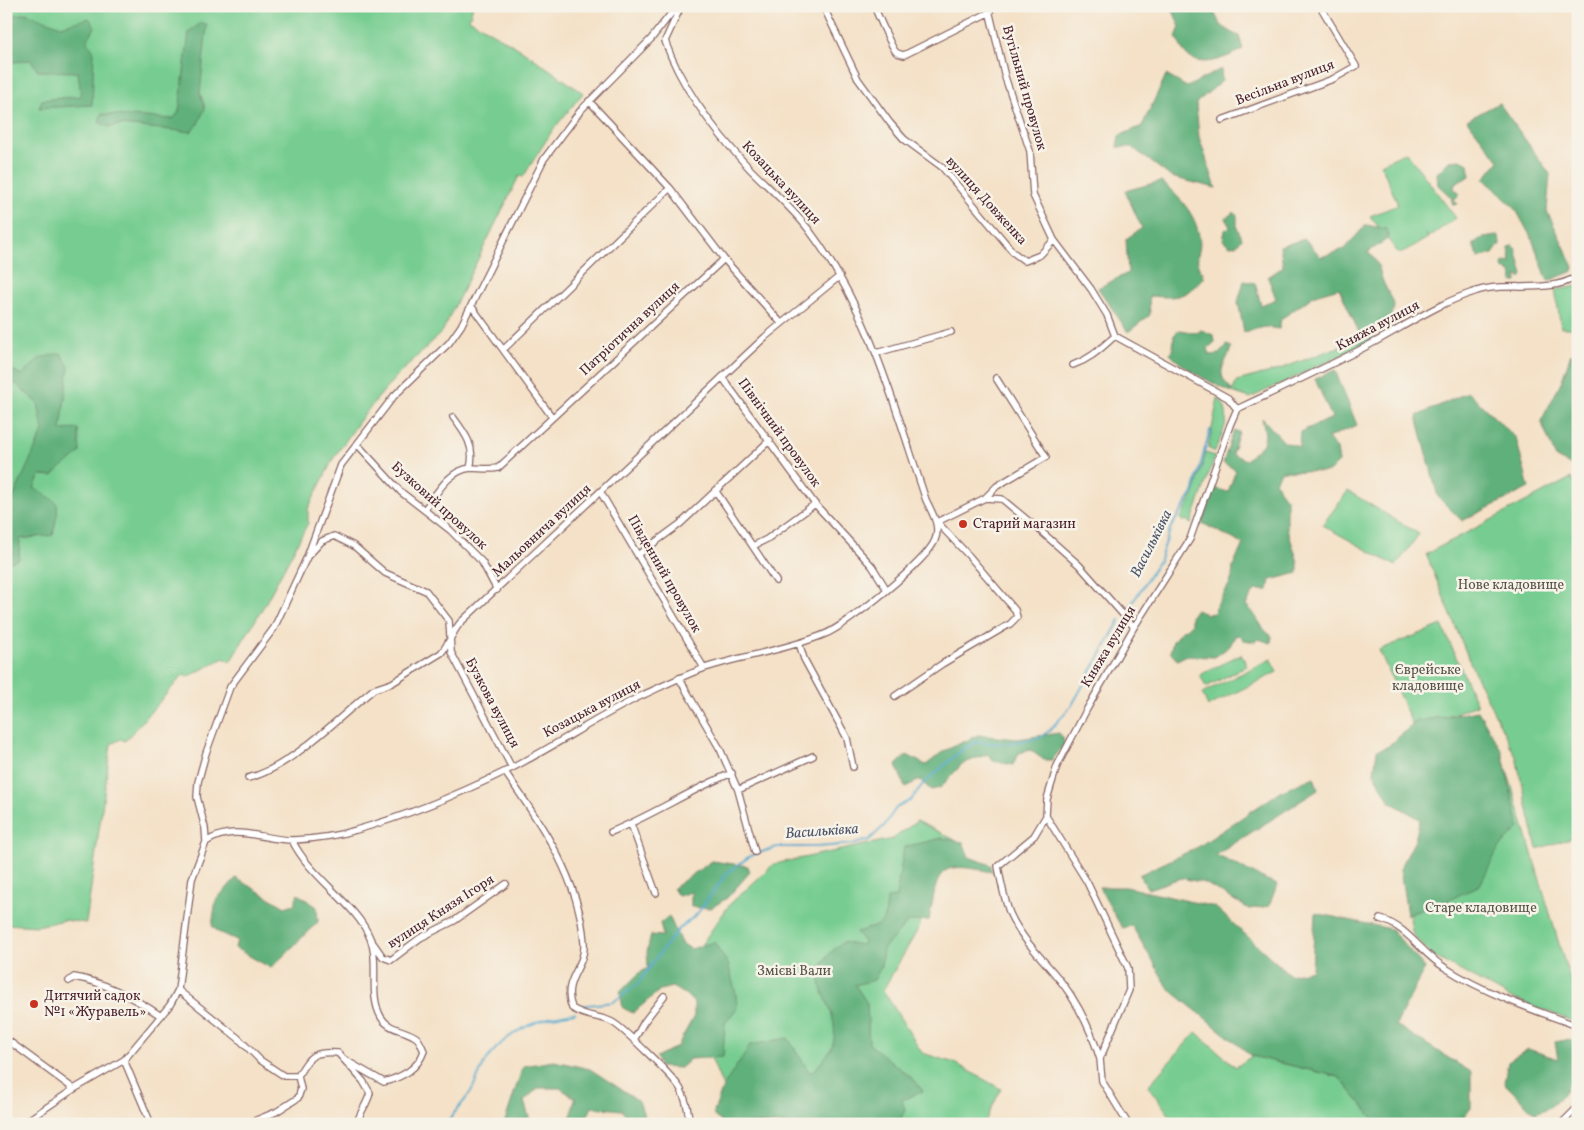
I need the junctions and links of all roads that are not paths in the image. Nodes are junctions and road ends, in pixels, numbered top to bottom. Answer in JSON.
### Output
{"nodes":[{"id":1,"x":677,"y":6,"type":"edge"},
{"id":2,"x":681,"y":6,"type":"edge"},
{"id":3,"x":823,"y":6,"type":"edge"},
{"id":4,"x":874,"y":6,"type":"edge"},
{"id":5,"x":1320,"y":6,"type":"edge"},
{"id":6,"x":989,"y":9,"type":"edge"},
{"id":7,"x":651,"y":39,"type":"junction"},
{"id":8,"x":665,"y":42,"type":"junction"},
{"id":9,"x":589,"y":101,"type":"junction"},
{"id":10,"x":1222,"y":120,"type":"dead end"},
{"id":11,"x":670,"y":188,"type":"junction"},
{"id":12,"x":1054,"y":240,"type":"junction"},
{"id":13,"x":724,"y":259,"type":"junction"},
{"id":14,"x":840,"y":276,"type":"junction"},
{"id":15,"x":1576,"y":278,"type":"edge"},
{"id":16,"x":472,"y":307,"type":"junction"},
{"id":17,"x":780,"y":323,"type":"junction"},
{"id":18,"x":951,"y":332,"type":"dead end"},
{"id":19,"x":1115,"y":336,"type":"junction"},
{"id":20,"x":504,"y":350,"type":"junction"},
{"id":21,"x":876,"y":354,"type":"junction"},
{"id":22,"x":1073,"y":365,"type":"dead end"},
{"id":23,"x":722,"y":377,"type":"junction"},
{"id":24,"x":996,"y":378,"type":"dead end"},
{"id":25,"x":1238,"y":409,"type":"junction"},
{"id":26,"x":453,"y":417,"type":"dead end"},
{"id":27,"x":552,"y":417,"type":"junction"},
{"id":28,"x":770,"y":440,"type":"junction"},
{"id":29,"x":357,"y":444,"type":"junction"},
{"id":30,"x":470,"y":468,"type":"junction"},
{"id":31,"x":715,"y":490,"type":"junction"},
{"id":32,"x":601,"y":493,"type":"junction"},
{"id":33,"x":985,"y":498,"type":"junction"},
{"id":34,"x":815,"y":504,"type":"junction"},
{"id":35,"x":426,"y":509,"type":"junction"},
{"id":36,"x":937,"y":522,"type":"junction"},
{"id":37,"x":753,"y":546,"type":"junction"},
{"id":38,"x":639,"y":554,"type":"junction"},
{"id":39,"x":307,"y":556,"type":"junction"},
{"id":40,"x":776,"y":581,"type":"dead end"},
{"id":41,"x":497,"y":590,"type":"junction"},
{"id":42,"x":887,"y":590,"type":"junction"},
{"id":43,"x":1134,"y":627,"type":"junction"},
{"id":44,"x":451,"y":635,"type":"junction"},
{"id":45,"x":799,"y":643,"type":"junction"},
{"id":46,"x":704,"y":668,"type":"junction"},
{"id":47,"x":679,"y":678,"type":"junction"},
{"id":48,"x":894,"y":696,"type":"dead end"},
{"id":49,"x":814,"y":756,"type":"dead end"},
{"id":50,"x":512,"y":768,"type":"junction"},
{"id":51,"x":853,"y":768,"type":"dead end"},
{"id":52,"x":505,"y":772,"type":"junction"},
{"id":53,"x":732,"y":773,"type":"junction"},
{"id":54,"x":248,"y":778,"type":"dead end"},
{"id":55,"x":738,"y":790,"type":"junction"},
{"id":56,"x":1046,"y":816,"type":"junction"},
{"id":57,"x":631,"y":824,"type":"junction"},
{"id":58,"x":611,"y":832,"type":"dead end"},
{"id":59,"x":292,"y":840,"type":"junction"},
{"id":60,"x":206,"y":842,"type":"junction"},
{"id":61,"x":755,"y":852,"type":"dead end"},
{"id":62,"x":506,"y":884,"type":"dead end"},
{"id":63,"x":656,"y":893,"type":"dead end"},
{"id":64,"x":1380,"y":919,"type":"dead end"},
{"id":65,"x":370,"y":938,"type":"junction"},
{"id":66,"x":69,"y":981,"type":"dead end"},
{"id":67,"x":178,"y":990,"type":"junction"},
{"id":68,"x":664,"y":996,"type":"dead end"},
{"id":69,"x":161,"y":1016,"type":"junction"},
{"id":70,"x":1578,"y":1026,"type":"edge"},
{"id":71,"x":6,"y":1039,"type":"edge"},
{"id":72,"x":634,"y":1040,"type":"junction"},
{"id":73,"x":1100,"y":1059,"type":"junction"},
{"id":74,"x":124,"y":1060,"type":"junction"},
{"id":75,"x":345,"y":1060,"type":"junction"},
{"id":76,"x":298,"y":1076,"type":"junction"},
{"id":77,"x":74,"y":1089,"type":"junction"},
{"id":78,"x":1578,"y":1107,"type":"edge"},
{"id":79,"x":26,"y":1123,"type":"edge"},
{"id":80,"x":151,"y":1124,"type":"edge"},
{"id":81,"x":246,"y":1124,"type":"edge"},
{"id":82,"x":357,"y":1124,"type":"edge"},
{"id":83,"x":689,"y":1124,"type":"edge"},
{"id":84,"x":1128,"y":1124,"type":"edge"},
{"id":85,"x":1561,"y":1124,"type":"edge"}],
"edges":[{"from":1,"to":7,"type":"street"},
{"from":2,"to":8,"type":"street"},
{"from":3,"to":12,"type":"street","name":"вулиця Довженка"},
{"from":4,"to":6,"type":"street"},
{"from":5,"to":10,"type":"street","name":"Весільна вулиця"},
{"from":6,"to":12,"type":"street","name":"Вугільний провулок"},
{"from":7,"to":8,"type":"street"},
{"from":7,"to":9,"type":"street"},
{"from":8,"to":14,"type":"street","name":"Козацька вулиця"},
{"from":9,"to":11,"type":"street"},
{"from":9,"to":16,"type":"street"},
{"from":11,"to":13,"type":"street"},
{"from":11,"to":20,"type":"street"},
{"from":12,"to":19,"type":"street","name":"Вугільний провулок"},
{"from":13,"to":17,"type":"street"},
{"from":13,"to":27,"type":"street","name":"Патріотична вулиця"},
{"from":14,"to":17,"type":"street","name":"Мальовнича вулиця"},
{"from":14,"to":21,"type":"street","name":"Козацька вулиця"},
{"from":15,"to":25,"type":"street","name":"Княжа вулиця"},
{"from":16,"to":20,"type":"street"},
{"from":16,"to":29,"type":"street"},
{"from":17,"to":23,"type":"street","name":"Мальовнича вулиця"},
{"from":18,"to":21,"type":"street"},
{"from":19,"to":22,"type":"street"},
{"from":19,"to":25,"type":"street"},
{"from":20,"to":27,"type":"street"},
{"from":21,"to":36,"type":"street","name":"Козацька вулиця"},
{"from":23,"to":28,"type":"street","name":"Північний провулок"},
{"from":23,"to":32,"type":"street","name":"Мальовнича вулиця"},
{"from":24,"to":33,"type":"street"},
{"from":25,"to":43,"type":"street","name":"Княжа вулиця"},
{"from":26,"to":30,"type":"street"},
{"from":27,"to":30,"type":"street","name":"Патріотична вулиця"},
{"from":28,"to":31,"type":"street"},
{"from":28,"to":34,"type":"street","name":"Північний провулок"},
{"from":29,"to":35,"type":"street","name":"Бузковий провулок"},
{"from":29,"to":39,"type":"street"},
{"from":30,"to":35,"type":"street","name":"Патріотична вулиця"},
{"from":31,"to":37,"type":"street"},
{"from":31,"to":38,"type":"street"},
{"from":32,"to":38,"type":"street","name":"Південний провулок"},
{"from":32,"to":41,"type":"street","name":"Мальовнича вулиця"},
{"from":33,"to":36,"type":"street"},
{"from":33,"to":43,"type":"street"},
{"from":34,"to":37,"type":"street","name":"Північний провулок"},
{"from":34,"to":42,"type":"street","name":"Північний провулок"},
{"from":35,"to":41,"type":"street","name":"Бузковий провулок"},
{"from":36,"to":42,"type":"street","name":"Козацька вулиця"},
{"from":36,"to":48,"type":"street"},
{"from":37,"to":40,"type":"street"},
{"from":38,"to":46,"type":"street","name":"Південний провулок"},
{"from":39,"to":44,"type":"street","name":"Бузкова вулиця"},
{"from":39,"to":60,"type":"street"},
{"from":41,"to":44,"type":"street","name":"Мальовнича вулиця"},
{"from":42,"to":45,"type":"street","name":"Козацька вулиця"},
{"from":43,"to":56,"type":"street","name":"Княжа вулиця"},
{"from":44,"to":50,"type":"street","name":"Бузкова вулиця"},
{"from":44,"to":54,"type":"street","name":"Мальовнича вулиця"},
{"from":45,"to":46,"type":"street","name":"Козацька вулиця"},
{"from":45,"to":51,"type":"street"},
{"from":46,"to":47,"type":"street","name":"Козацька вулиця"},
{"from":47,"to":50,"type":"street","name":"Козацька вулиця"},
{"from":47,"to":53,"type":"street"},
{"from":49,"to":55,"type":"street"},
{"from":50,"to":52,"type":"street","name":"Козацька вулиця"},
{"from":52,"to":59,"type":"street","name":"Козацька вулиця"},
{"from":52,"to":72,"type":"street"},
{"from":53,"to":55,"type":"street"},
{"from":53,"to":57,"type":"street"},
{"from":55,"to":61,"type":"street"},
{"from":56,"to":73,"type":"street"},
{"from":56,"to":73,"type":"street"},
{"from":57,"to":58,"type":"street"},
{"from":57,"to":63,"type":"street"},
{"from":59,"to":60,"type":"street","name":"Козацька вулиця"},
{"from":59,"to":65,"type":"street"},
{"from":60,"to":67,"type":"street"},
{"from":62,"to":65,"type":"street","name":"вулиця Князя Ігоря"},
{"from":64,"to":70,"type":"street"},
{"from":65,"to":75,"type":"street"},
{"from":66,"to":69,"type":"street"},
{"from":67,"to":69,"type":"street"},
{"from":67,"to":76,"type":"street"},
{"from":68,"to":72,"type":"street"},
{"from":69,"to":74,"type":"street"},
{"from":71,"to":77,"type":"street"},
{"from":72,"to":83,"type":"street"},
{"from":73,"to":84,"type":"street"},
{"from":74,"to":77,"type":"street"},
{"from":74,"to":80,"type":"street"},
{"from":75,"to":76,"type":"street"},
{"from":75,"to":82,"type":"street"},
{"from":76,"to":81,"type":"street"},
{"from":77,"to":79,"type":"street"},
{"from":78,"to":85,"type":"street"}]}
